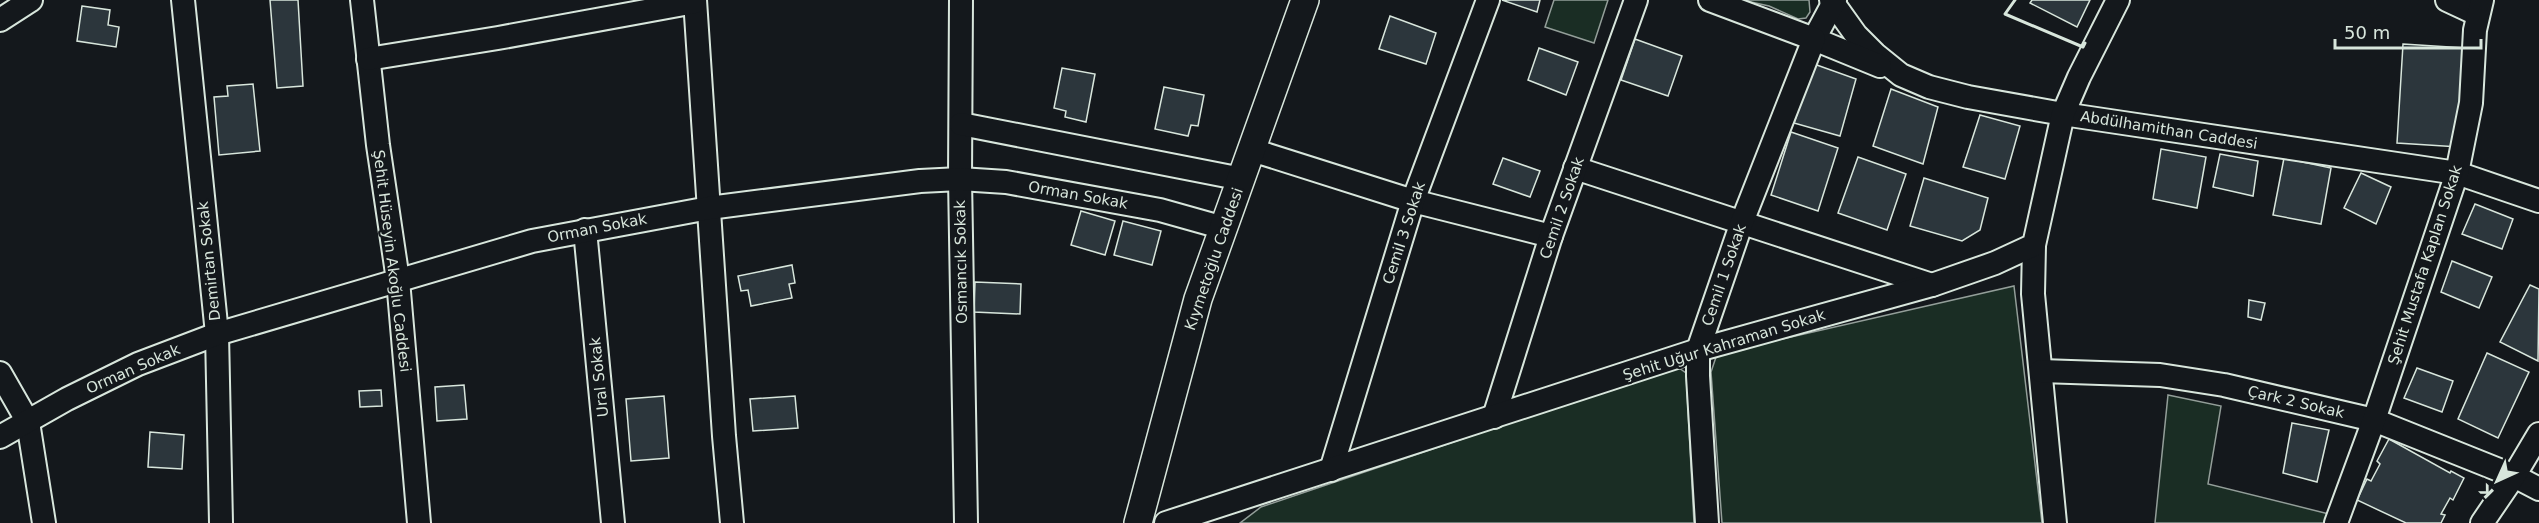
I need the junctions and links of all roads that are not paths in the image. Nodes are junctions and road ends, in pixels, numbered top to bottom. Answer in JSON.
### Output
{"nodes":[{"id":1,"x":31,"y":0,"type":"edge"},
{"id":2,"x":183,"y":0,"type":"edge"},
{"id":3,"x":362,"y":0,"type":"edge"},
{"id":4,"x":961,"y":0,"type":"edge"},
{"id":5,"x":1305,"y":0,"type":"edge"},
{"id":6,"x":1488,"y":0,"type":"edge"},
{"id":7,"x":1636,"y":0,"type":"edge"},
{"id":8,"x":1710,"y":0,"type":"edge"},
{"id":9,"x":2118,"y":0,"type":"edge"},
{"id":10,"x":2447,"y":0,"type":"edge"},
{"id":11,"x":695,"y":1,"type":"edge"},
{"id":12,"x":1833,"y":1,"type":"edge"},
{"id":13,"x":2480,"y":7,"type":"edge"},
{"id":14,"x":0,"y":20,"type":"edge"},
{"id":15,"x":1814,"y":39,"type":"junction"},
{"id":16,"x":368,"y":59,"type":"junction"},
{"id":17,"x":1901,"y":75,"type":"junction"},
{"id":18,"x":2063,"y":114,"type":"junction"},
{"id":19,"x":961,"y":124,"type":"junction"},
{"id":20,"x":1252,"y":150,"type":"junction"},
{"id":21,"x":1575,"y":168,"type":"junction"},
{"id":22,"x":2457,"y":173,"type":"junction"},
{"id":23,"x":960,"y":179,"type":"junction"},
{"id":24,"x":1242,"y":179,"type":"junction"},
{"id":25,"x":1413,"y":201,"type":"junction"},
{"id":26,"x":2539,"y":201,"type":"edge"},
{"id":27,"x":709,"y":208,"type":"junction"},
{"id":28,"x":1742,"y":222,"type":"junction"},
{"id":29,"x":1224,"y":228,"type":"junction"},
{"id":30,"x":585,"y":230,"type":"junction"},
{"id":31,"x":1551,"y":236,"type":"junction"},
{"id":32,"x":2034,"y":245,"type":"junction"},
{"id":33,"x":398,"y":280,"type":"junction"},
{"id":34,"x":1932,"y":285,"type":"junction"},
{"id":35,"x":217,"y":334,"type":"junction"},
{"id":36,"x":1698,"y":350,"type":"junction"},
{"id":37,"x":2041,"y":371,"type":"junction"},
{"id":38,"x":0,"y":373,"type":"edge"},
{"id":39,"x":1494,"y":417,"type":"junction"},
{"id":40,"x":2374,"y":420,"type":"junction"},
{"id":41,"x":28,"y":422,"type":"junction"},
{"id":42,"x":2539,"y":434,"type":"edge"},
{"id":43,"x":0,"y":437,"type":"edge"},
{"id":44,"x":1331,"y":470,"type":"junction"},
{"id":45,"x":2514,"y":476,"type":"junction"},
{"id":46,"x":2539,"y":489,"type":"edge"},
{"id":47,"x":44,"y":523,"type":"edge"},
{"id":48,"x":221,"y":523,"type":"edge"},
{"id":49,"x":419,"y":523,"type":"edge"},
{"id":50,"x":613,"y":523,"type":"edge"},
{"id":51,"x":732,"y":523,"type":"edge"},
{"id":52,"x":966,"y":523,"type":"edge"},
{"id":53,"x":1138,"y":523,"type":"edge"},
{"id":54,"x":1166,"y":523,"type":"edge"},
{"id":55,"x":1707,"y":523,"type":"edge"},
{"id":56,"x":2055,"y":523,"type":"edge"},
{"id":57,"x":2336,"y":523,"type":"edge"},
{"id":58,"x":2482,"y":523,"type":"edge"}],
"edges":[{"from":1,"to":14,"type":"street"},
{"from":2,"to":35,"type":"street","name":"Demirtan Sokak"},
{"from":3,"to":16,"type":"street","name":"Şehit Hüseyin Akoğlu Caddesi"},
{"from":4,"to":19,"type":"street","name":"Osmancık Sokak"},
{"from":5,"to":20,"type":"main road","name":"Kıymetoğlu Caddesi"},
{"from":6,"to":25,"type":"street","name":"Cemil 3 Sokak"},
{"from":7,"to":21,"type":"street","name":"Cemil 2 Sokak"},
{"from":8,"to":15,"type":"street"},
{"from":9,"to":18,"type":"street"},
{"from":10,"to":13,"type":"street"},
{"from":11,"to":16,"type":"street"},
{"from":11,"to":27,"type":"street"},
{"from":12,"to":15,"type":"street","name":"Cemil 1 Sokak"},
{"from":12,"to":17,"type":"street","name":"Abdülhamithan Caddesi"},
{"from":13,"to":22,"type":"street","name":"Şehit Mustafa Kaplan Sokak"},
{"from":15,"to":17,"type":"street"},
{"from":15,"to":28,"type":"street","name":"Cemil 1 Sokak"},
{"from":16,"to":33,"type":"street","name":"Şehit Hüseyin Akoğlu Caddesi"},
{"from":17,"to":18,"type":"street","name":"Abdülhamithan Caddesi"},
{"from":18,"to":22,"type":"street","name":"Abdülhamithan Caddesi"},
{"from":18,"to":32,"type":"street"},
{"from":19,"to":23,"type":"street","name":"Osmancık Sokak"},
{"from":19,"to":24,"type":"street"},
{"from":20,"to":24,"type":"main road","name":"Kıymetoğlu Caddesi"},
{"from":20,"to":25,"type":"street"},
{"from":21,"to":28,"type":"street"},
{"from":21,"to":31,"type":"street","name":"Cemil 2 Sokak"},
{"from":22,"to":26,"type":"street","name":"Abdülhamithan Caddesi"},
{"from":22,"to":40,"type":"street","name":"Şehit Mustafa Kaplan Sokak"},
{"from":23,"to":27,"type":"street","name":"Orman Sokak"},
{"from":23,"to":29,"type":"street","name":"Orman Sokak"},
{"from":23,"to":52,"type":"street","name":"Osmancık Sokak"},
{"from":24,"to":29,"type":"main road","name":"Kıymetoğlu Caddesi"},
{"from":25,"to":31,"type":"street"},
{"from":25,"to":44,"type":"street","name":"Cemil 3 Sokak"},
{"from":27,"to":30,"type":"street","name":"Orman Sokak"},
{"from":27,"to":51,"type":"street"},
{"from":28,"to":34,"type":"street"},
{"from":28,"to":36,"type":"street","name":"Cemil 1 Sokak"},
{"from":29,"to":53,"type":"main road","name":"Kıymetoğlu Caddesi"},
{"from":30,"to":33,"type":"street","name":"Orman Sokak"},
{"from":30,"to":50,"type":"street","name":"Ural Sokak"},
{"from":31,"to":39,"type":"street","name":"Cemil 2 Sokak"},
{"from":32,"to":34,"type":"street","name":"Şehit Uğur Kahraman Sokak"},
{"from":32,"to":37,"type":"street"},
{"from":33,"to":35,"type":"street","name":"Orman Sokak"},
{"from":33,"to":49,"type":"street","name":"Şehit Hüseyin Akoğlu Caddesi"},
{"from":34,"to":36,"type":"street","name":"Şehit Uğur Kahraman Sokak"},
{"from":35,"to":41,"type":"street","name":"Orman Sokak"},
{"from":35,"to":48,"type":"street","name":"Demirtan Sokak"},
{"from":36,"to":39,"type":"street","name":"Şehit Uğur Kahraman Sokak"},
{"from":36,"to":55,"type":"street","name":"Cemil 1 Sokak"},
{"from":37,"to":40,"type":"street","name":"Çark 2 Sokak"},
{"from":37,"to":56,"type":"street"},
{"from":38,"to":41,"type":"street"},
{"from":39,"to":44,"type":"street","name":"Şehit Uğur Kahraman Sokak"},
{"from":40,"to":45,"type":"street","name":"Çark 2 Sokak"},
{"from":40,"to":57,"type":"street","name":"Şehit Mustafa Kaplan Sokak"},
{"from":41,"to":43,"type":"street","name":"Orman Sokak"},
{"from":41,"to":47,"type":"street"},
{"from":42,"to":45,"type":"street"},
{"from":44,"to":54,"type":"street","name":"Şehit Uğur Kahraman Sokak"},
{"from":45,"to":46,"type":"street","name":"Çark 2 Sokak"},
{"from":45,"to":58,"type":"street"}]}
